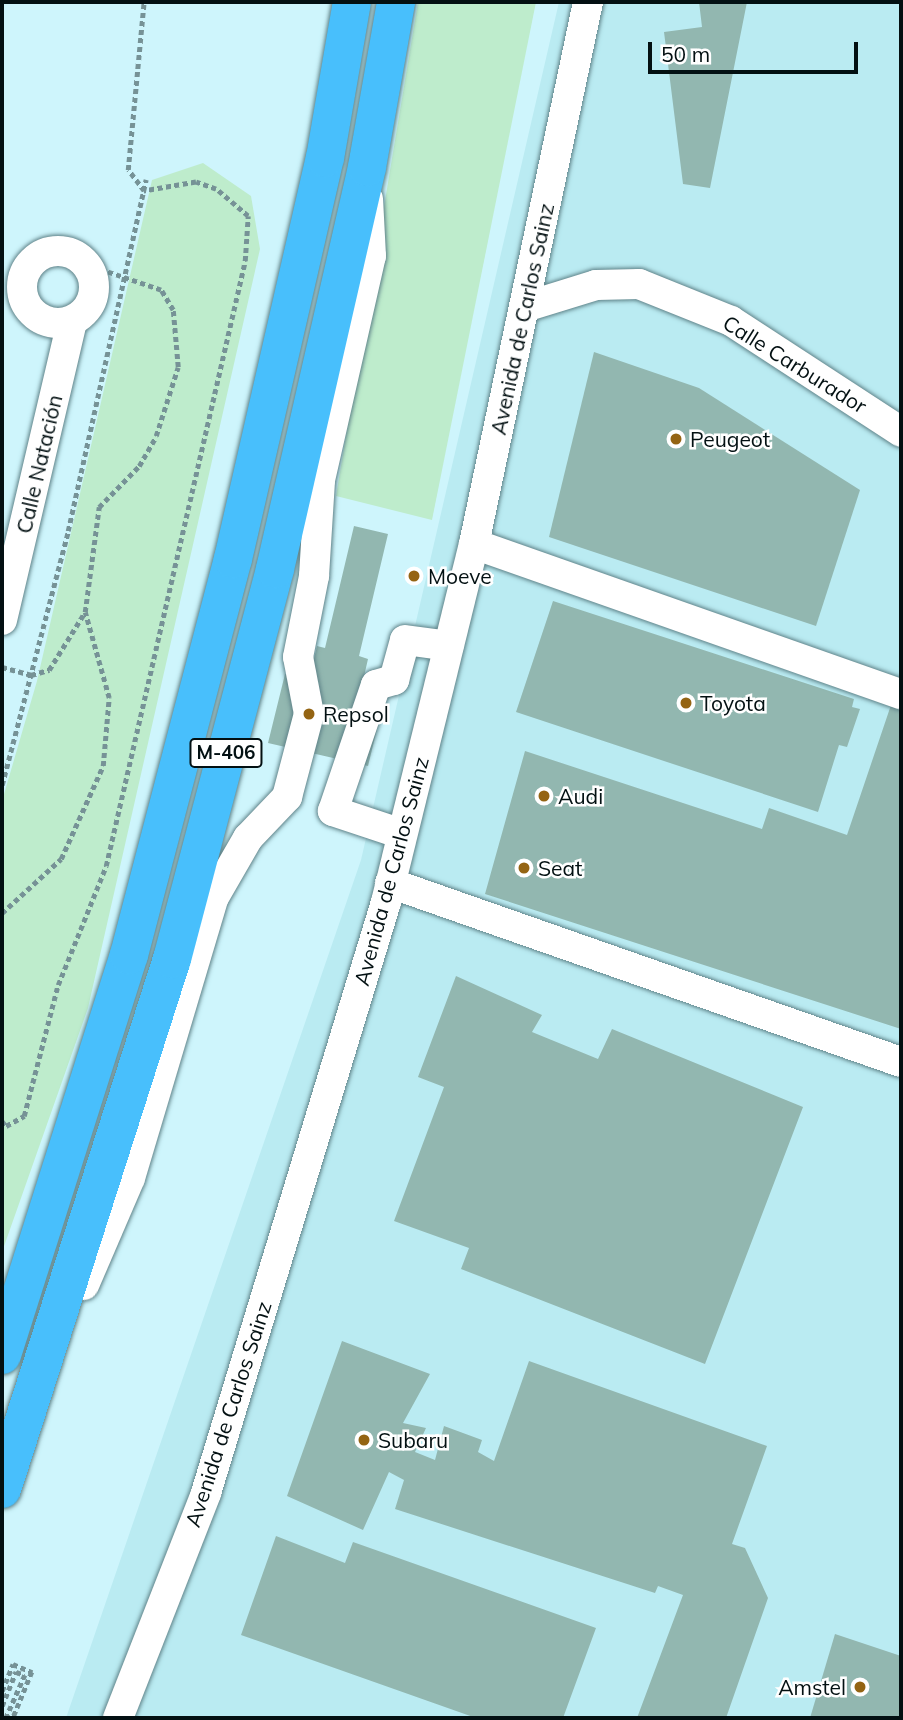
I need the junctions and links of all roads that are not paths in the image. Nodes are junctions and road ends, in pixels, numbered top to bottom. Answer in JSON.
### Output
{"nodes":[{"id":1,"x":352,"y":2,"type":"edge"},
{"id":2,"x":396,"y":2,"type":"edge"},
{"id":3,"x":588,"y":2,"type":"edge"},
{"id":4,"x":367,"y":167,"type":"junction"},
{"id":5,"x":525,"y":307,"type":"junction"},
{"id":6,"x":65,"y":331,"type":"junction"},
{"id":7,"x":901,"y":432,"type":"edge"},
{"id":8,"x":474,"y":544,"type":"junction"},
{"id":9,"x":2,"y":620,"type":"edge"},
{"id":10,"x":449,"y":646,"type":"junction"},
{"id":11,"x":901,"y":694,"type":"edge"},
{"id":12,"x":287,"y":797,"type":"junction"},
{"id":13,"x":333,"y":811,"type":"junction"},
{"id":14,"x":402,"y":834,"type":"junction"},
{"id":15,"x":390,"y":883,"type":"junction"},
{"id":16,"x":901,"y":1062,"type":"edge"},
{"id":17,"x":2,"y":1355,"type":"edge"},
{"id":18,"x":33,"y":1401,"type":"junction"},
{"id":19,"x":2,"y":1489,"type":"edge"},
{"id":20,"x":118,"y":1718,"type":"edge"}],
"edges":[{"from":1,"to":17,"type":"highway","number":"M-406"},
{"from":2,"to":4,"type":"highway","number":"M-406"},
{"from":3,"to":5,"type":"street","name":"Avenida de Carlos Sainz"},
{"from":4,"to":12,"type":"street"},
{"from":4,"to":18,"type":"highway","number":"M-406"},
{"from":5,"to":7,"type":"street","name":"Calle Carburador"},
{"from":5,"to":8,"type":"street","name":"Avenida de Carlos Sainz"},
{"from":6,"to":6,"type":"street"},
{"from":6,"to":9,"type":"street","name":"Calle Natación"},
{"from":8,"to":10,"type":"street","name":"Avenida de Carlos Sainz"},
{"from":8,"to":11,"type":"street"},
{"from":10,"to":13,"type":"street"},
{"from":10,"to":14,"type":"street","name":"Avenida de Carlos Sainz"},
{"from":12,"to":13,"type":"street"},
{"from":12,"to":18,"type":"street"},
{"from":13,"to":14,"type":"street"},
{"from":14,"to":15,"type":"street","name":"Avenida de Carlos Sainz"},
{"from":15,"to":16,"type":"street"},
{"from":15,"to":20,"type":"street","name":"Avenida de Carlos Sainz"},
{"from":18,"to":19,"type":"highway","number":"M-406"}]}
